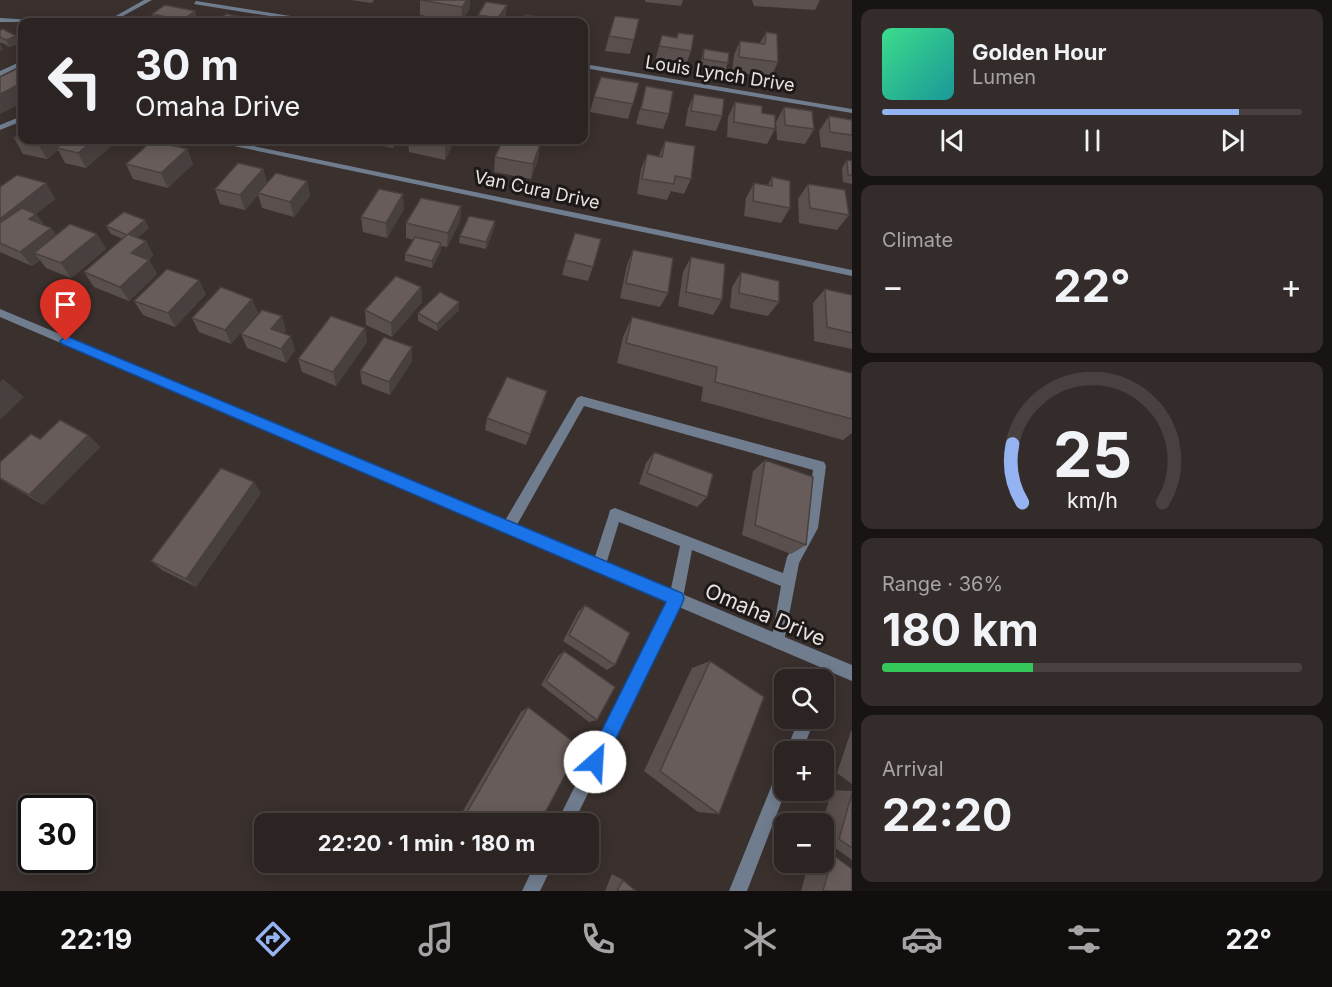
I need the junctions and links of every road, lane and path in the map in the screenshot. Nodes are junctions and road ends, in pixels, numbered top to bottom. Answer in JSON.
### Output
{"nodes":[{"id":1,"x":149,"y":0,"type":"edge"},
{"id":2,"x":196,"y":3,"type":"dead end"},
{"id":3,"x":115,"y":18,"type":"edge"},
{"id":4,"x":291,"y":18,"type":"edge"},
{"id":5,"x":0,"y":20,"type":"edge"},
{"id":6,"x":18,"y":21,"type":"edge"},
{"id":7,"x":18,"y":65,"type":"edge"},
{"id":8,"x":588,"y":67,"type":"edge"},
{"id":9,"x":0,"y":74,"type":"edge"},
{"id":10,"x":852,"y":111,"type":"edge"},
{"id":11,"x":18,"y":120,"type":"edge"},
{"id":12,"x":0,"y":128,"type":"edge"},
{"id":13,"x":234,"y":144,"type":"edge"},
{"id":14,"x":852,"y":273,"type":"edge"},
{"id":15,"x":0,"y":313,"type":"edge"},
{"id":16,"x":508,"y":528,"type":"junction"},
{"id":17,"x":687,"y":542,"type":"junction"},
{"id":18,"x":599,"y":566,"type":"junction"},
{"id":19,"x":789,"y":582,"type":"junction"},
{"id":20,"x":676,"y":598,"type":"junction"},
{"id":21,"x":778,"y":642,"type":"junction"},
{"id":22,"x":830,"y":663,"type":"junction"},
{"id":23,"x":828,"y":669,"type":"edge"},
{"id":24,"x":852,"y":673,"type":"edge"},
{"id":25,"x":774,"y":801,"type":"edge"},
{"id":26,"x":569,"y":813,"type":"edge"},
{"id":27,"x":540,"y":873,"type":"edge"},
{"id":28,"x":531,"y":891,"type":"edge"},
{"id":29,"x":738,"y":891,"type":"edge"}],
"edges":[{"from":1,"to":3,"type":"street"},
{"from":2,"to":4,"type":"street"},
{"from":5,"to":6,"type":"street"},
{"from":7,"to":9,"type":"street"},
{"from":8,"to":10,"type":"street","name":"Louis Lynch Drive"},
{"from":11,"to":12,"type":"street"},
{"from":13,"to":14,"type":"street","name":"Van Cura Drive"},
{"from":15,"to":16,"type":"street","name":"Omaha Drive"},
{"from":16,"to":18,"type":"street","name":"Omaha Drive"},
{"from":16,"to":19,"type":"street"},
{"from":17,"to":18,"type":"street"},
{"from":17,"to":19,"type":"street"},
{"from":17,"to":20,"type":"street"},
{"from":18,"to":20,"type":"street","name":"Omaha Drive"},
{"from":19,"to":21,"type":"street"},
{"from":20,"to":21,"type":"street","name":"Omaha Drive"},
{"from":20,"to":26,"type":"street"},
{"from":21,"to":22,"type":"street","name":"Omaha Drive"},
{"from":22,"to":23,"type":"street"},
{"from":22,"to":24,"type":"street","name":"Omaha Drive"},
{"from":25,"to":29,"type":"street"},
{"from":27,"to":28,"type":"street"}]}
